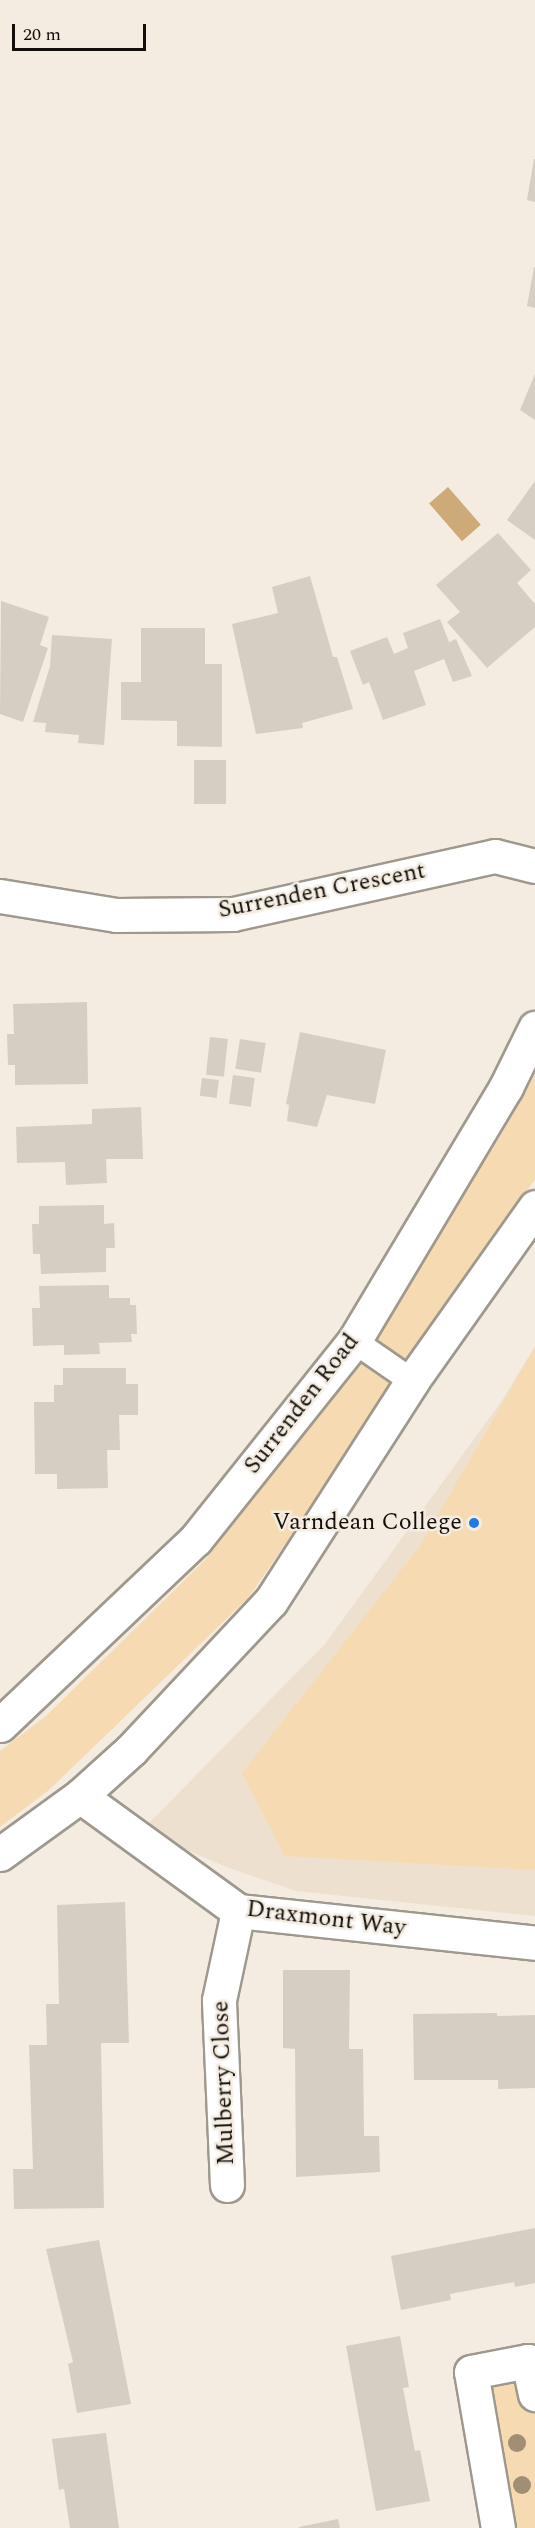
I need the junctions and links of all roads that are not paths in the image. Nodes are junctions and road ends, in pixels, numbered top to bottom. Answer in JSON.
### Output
{"nodes":[{"id":1,"x":535,"y":866,"type":"edge"},
{"id":2,"x":0,"y":896,"type":"edge"},
{"id":3,"x":535,"y":1028,"type":"edge"},
{"id":4,"x":535,"y":1207,"type":"edge"},
{"id":5,"x":354,"y":1341,"type":"junction"},
{"id":6,"x":412,"y":1381,"type":"junction"},
{"id":7,"x":0,"y":1725,"type":"edge"},
{"id":8,"x":80,"y":1796,"type":"junction"},
{"id":9,"x":0,"y":1854,"type":"edge"},
{"id":10,"x":238,"y":1911,"type":"junction"},
{"id":11,"x":535,"y":1943,"type":"edge"},
{"id":12,"x":227,"y":2185,"type":"dead end"},
{"id":13,"x":535,"y":2394,"type":"edge"},
{"id":14,"x":498,"y":2528,"type":"edge"}],
"edges":[{"from":1,"to":2,"type":"street","name":"Surrenden Crescent"},
{"from":3,"to":5,"type":"street","name":"Surrenden Road"},
{"from":4,"to":6,"type":"street"},
{"from":5,"to":6,"type":"lane"},
{"from":5,"to":7,"type":"street","name":"Surrenden Road"},
{"from":6,"to":8,"type":"street"},
{"from":8,"to":9,"type":"street"},
{"from":8,"to":10,"type":"street","name":"Draxmont Way"},
{"from":10,"to":11,"type":"street","name":"Draxmont Way"},
{"from":10,"to":12,"type":"street","name":"Mulberry Close"},
{"from":13,"to":14,"type":"street"}]}
